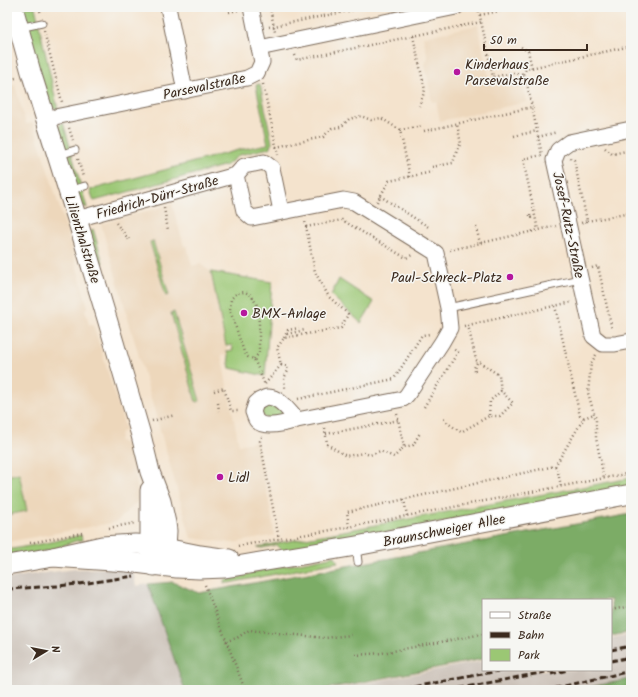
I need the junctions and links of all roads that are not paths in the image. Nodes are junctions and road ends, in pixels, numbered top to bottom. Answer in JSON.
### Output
{"nodes":[{"id":1,"x":13,"y":7,"type":"edge"},
{"id":2,"x":168,"y":7,"type":"edge"},
{"id":3,"x":251,"y":7,"type":"edge"},
{"id":4,"x":456,"y":7,"type":"edge"},
{"id":5,"x":42,"y":23,"type":"road end"},
{"id":6,"x":19,"y":28,"type":"junction"},
{"id":7,"x":259,"y":48,"type":"junction"},
{"id":8,"x":185,"y":90,"type":"junction"},
{"id":9,"x":45,"y":119,"type":"junction"},
{"id":10,"x":631,"y":129,"type":"edge"},
{"id":11,"x":75,"y":150,"type":"dead end"},
{"id":12,"x":57,"y":156,"type":"junction"},
{"id":13,"x":236,"y":175,"type":"junction"},
{"id":14,"x":279,"y":212,"type":"junction"},
{"id":15,"x":77,"y":219,"type":"junction"},
{"id":16,"x":579,"y":275,"type":"junction"},
{"id":17,"x":448,"y":308,"type":"junction"},
{"id":18,"x":631,"y":341,"type":"edge"},
{"id":19,"x":297,"y":420,"type":"junction"},
{"id":20,"x":630,"y":502,"type":"edge"},
{"id":21,"x":158,"y":547,"type":"junction"},
{"id":22,"x":53,"y":557,"type":"junction"},
{"id":23,"x":256,"y":562,"type":"junction"},
{"id":24,"x":7,"y":565,"type":"edge"},
{"id":25,"x":154,"y":566,"type":"junction"}],
"edges":[{"from":1,"to":6,"type":"street","name":"Lilienthalstraße"},
{"from":2,"to":8,"type":"street"},
{"from":3,"to":7,"type":"street","name":"Parsevalstraße"},
{"from":4,"to":7,"type":"street"},
{"from":5,"to":6,"type":"lane"},
{"from":6,"to":9,"type":"street","name":"Lilienthalstraße"},
{"from":7,"to":8,"type":"street","name":"Parsevalstraße"},
{"from":8,"to":9,"type":"street","name":"Parsevalstraße"},
{"from":9,"to":12,"type":"street","name":"Lilienthalstraße"},
{"from":10,"to":16,"type":"street","name":"Josef-Rutz-Straße"},
{"from":11,"to":12,"type":"lane"},
{"from":12,"to":15,"type":"street","name":"Lilienthalstraße"},
{"from":13,"to":14,"type":"street","name":"Friedrich-Dürr-Straße"},
{"from":13,"to":14,"type":"street","name":"Friedrich-Dürr-Straße"},
{"from":13,"to":15,"type":"street","name":"Friedrich-Dürr-Straße"},
{"from":14,"to":17,"type":"street","name":"Friedrich-Dürr-Straße"},
{"from":15,"to":21,"type":"street","name":"Lilienthalstraße"},
{"from":16,"to":17,"type":"lane"},
{"from":16,"to":18,"type":"street","name":"Josef-Rutz-Straße"},
{"from":17,"to":19,"type":"street"},
{"from":19,"to":19,"type":"street"},
{"from":20,"to":23,"type":"street","name":"Braunschweiger Allee"},
{"from":21,"to":22,"type":"street","name":"Braunschweiger Allee"},
{"from":21,"to":23,"type":"street","name":"Braunschweiger Allee"},
{"from":21,"to":25,"type":"street","name":"Lilienthalstraße"},
{"from":22,"to":24,"type":"street"},
{"from":22,"to":25,"type":"street","name":"Braunschweiger Allee"},
{"from":23,"to":25,"type":"street","name":"Braunschweiger Allee"}]}
